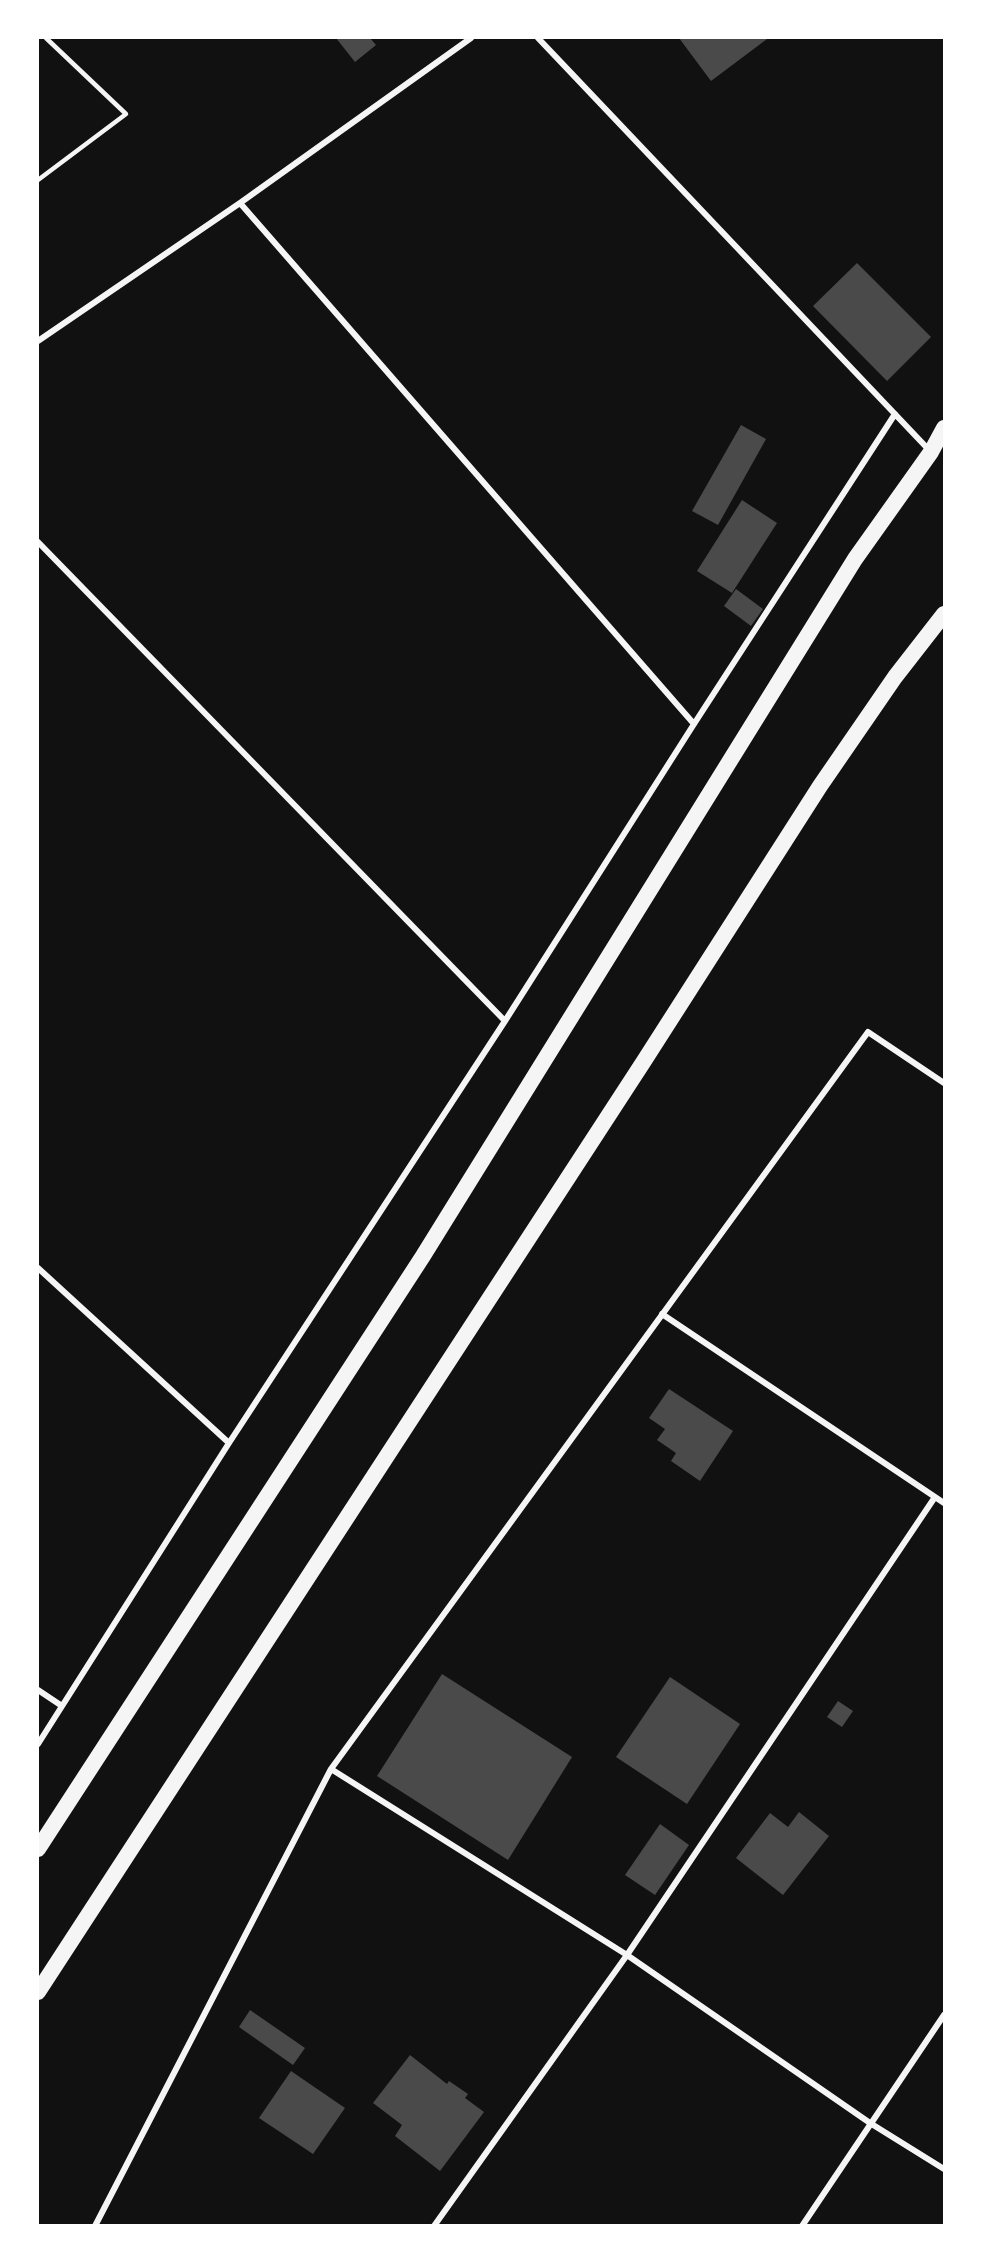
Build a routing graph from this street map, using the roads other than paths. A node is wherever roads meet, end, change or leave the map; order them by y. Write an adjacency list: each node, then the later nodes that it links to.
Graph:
1 (46, 38): 4 (lane)
2 (471, 38): 5 (street)
3 (538, 38): 7 (street)
4 (38, 180)
5 (240, 203): 6 (street); 12 (street)
6 (38, 341)
7 (895, 414): 9 (street); 12 (street)
8 (945, 428): 9 (highway)
9 (931, 452): 24 (highway)
10 (38, 542): 13 (street)
11 (945, 614): 26 (highway)
12 (694, 724): 13 (street)
13 (505, 1021): 17 (street)
14 (945, 1083): 16 (street)
15 (38, 1268): 17 (street)
16 (662, 1314): 18 (street); 23 (street)
17 (229, 1443): 21 (street)
18 (935, 1497): 19 (street); 25 (street)
19 (945, 1503)
20 (38, 1690): 21 (street)
21 (62, 1706): 22 (street)
22 (38, 1744)
23 (331, 1769): 25 (street); 30 (street)
24 (38, 1849)
25 (627, 1955): 28 (street); 31 (street)
26 (38, 1992)
27 (945, 2015): 28 (street)
28 (870, 2123): 29 (street); 32 (street)
29 (945, 2169)
30 (94, 2226)
31 (435, 2226)
32 (802, 2226)

